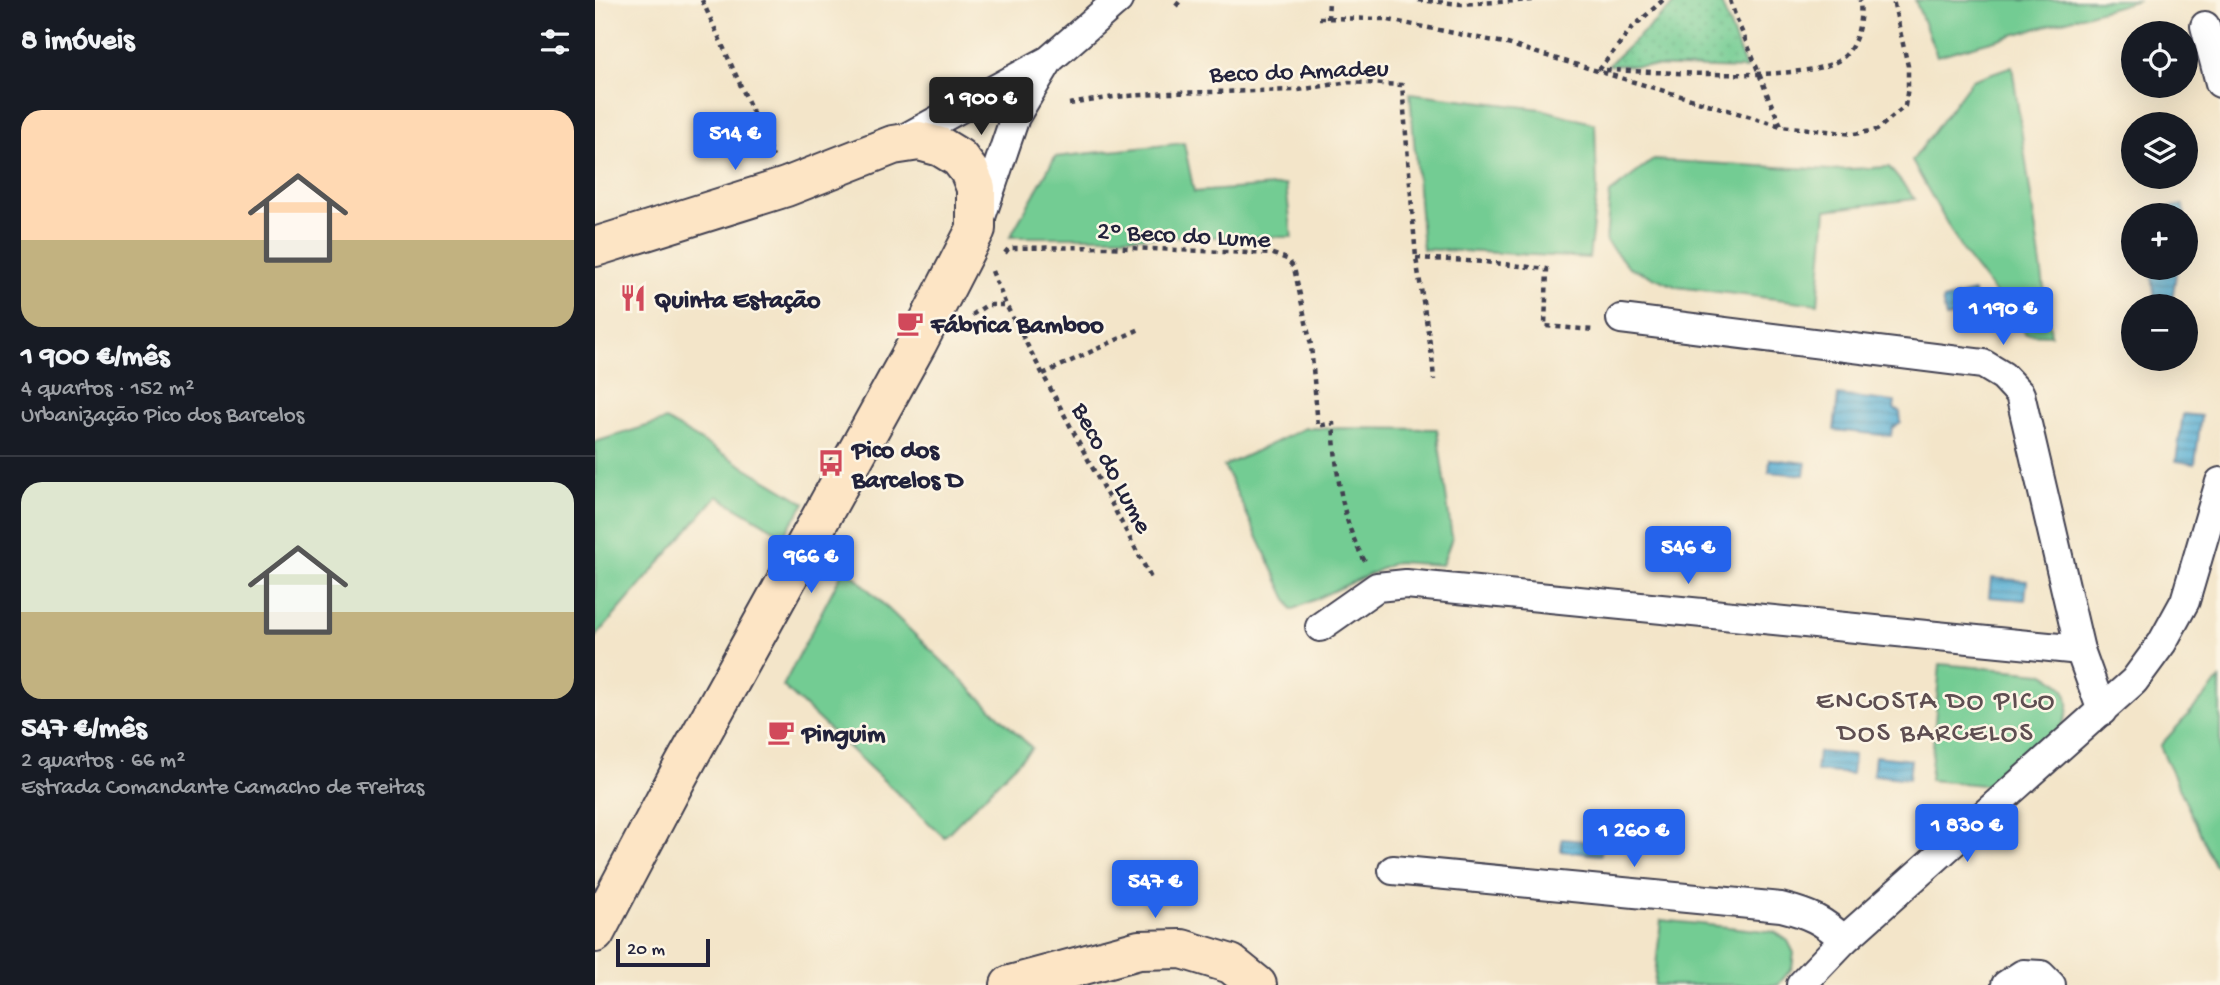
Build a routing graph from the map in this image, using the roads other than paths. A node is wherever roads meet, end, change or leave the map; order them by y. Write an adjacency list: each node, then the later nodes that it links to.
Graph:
1 (1118, 0): 3 (street)
2 (2205, 26): 4 (street)
3 (1049, 60): 5 (street); 6 (street)
4 (2220, 83)
5 (893, 145): 6 (main road); 7 (main road)
6 (976, 229): 14 (main road)
7 (595, 247)
8 (1621, 319): 11 (street)
9 (2220, 482): 12 (street)
10 (1320, 627): 11 (street)
11 (2080, 650): 12 (street)
12 (2102, 711): 15 (street)
13 (1393, 870): 15 (street)
14 (595, 933)
15 (1845, 940): 18 (street)
16 (1010, 985): 17 (main road)
17 (1258, 985)
18 (1801, 985)
19 (2006, 985): 20 (street)
20 (2051, 985)

